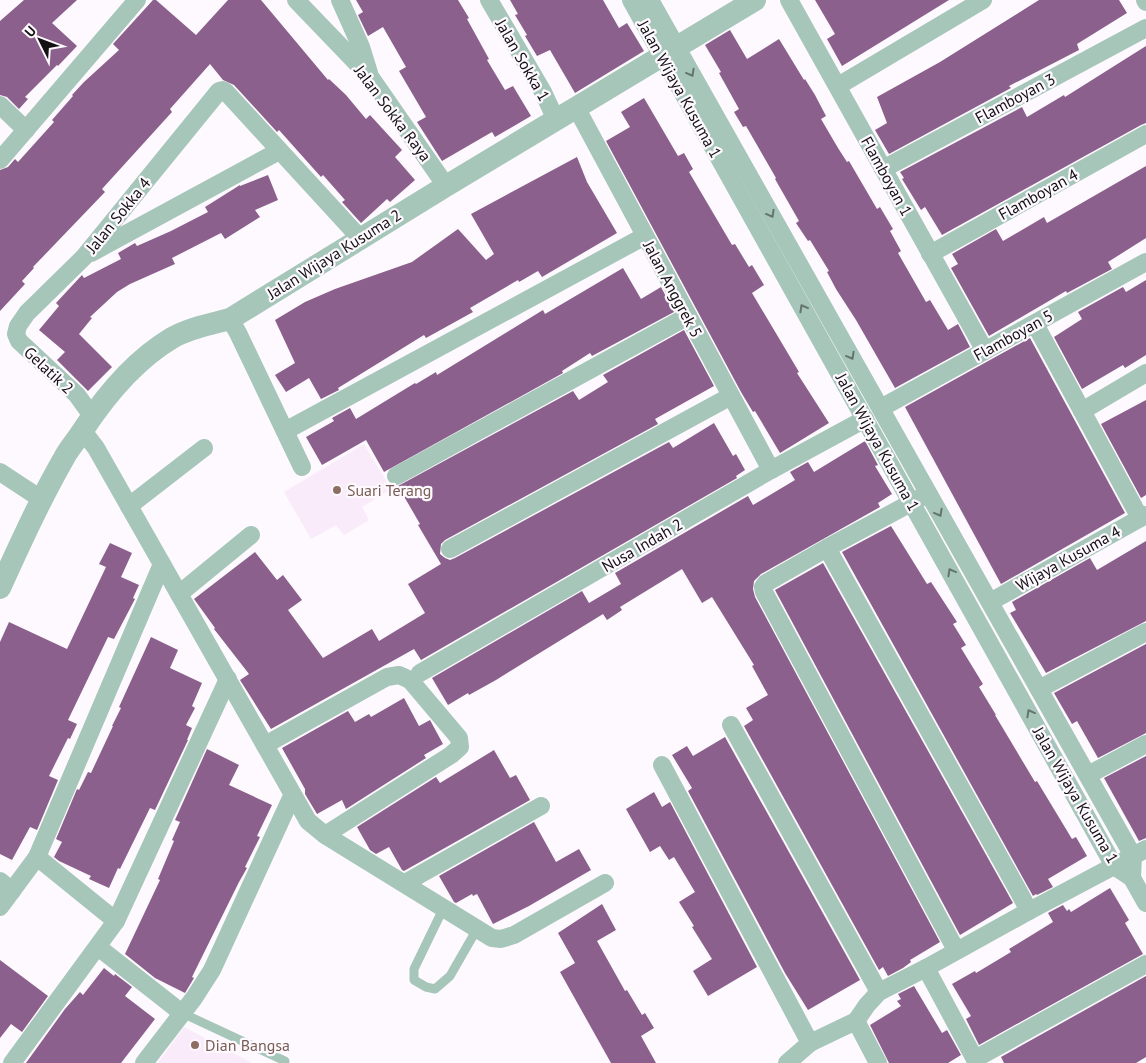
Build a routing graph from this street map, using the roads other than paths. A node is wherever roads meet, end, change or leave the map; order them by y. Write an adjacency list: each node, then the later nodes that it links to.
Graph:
1 (137, 0): 17 (street)
2 (296, 0): 12 (street, Jalan Sokka Raya)
3 (340, 0): 12 (street)
4 (489, 0): 16 (street, Jalan Sokka 1)
5 (631, 0): 11 (street, Jalan Wijaya Kusuma 1)
6 (650, 0): 11 (street, Jalan Wijaya Kusuma 1)
7 (755, 0): 11 (street, Jalan Wijaya Kusuma 2)
8 (790, 0): 13 (street, Flamboyan 1)
9 (983, 0): 13 (street)
10 (1146, 28): 21 (street, Flamboyan 3)
11 (669, 51): 15 (street, Jalan Wijaya Kusuma 2); 34 (street, Jalan Wijaya Kusuma 1, one-way to 34); 36 (street, Jalan Wijaya Kusuma 1, one-way to 11)
12 (371, 78): 22 (street, Jalan Sokka Raya)
13 (838, 86): 21 (street, Flamboyan 1)
14 (0, 105): 17 (street)
15 (576, 107): 16 (street, Jalan Wijaya Kusuma 2); 23 (street, Jalan Anggrek 5)
16 (556, 120): 22 (street, Jalan Wijaya Kusuma 2)
17 (26, 130): 20 (street)
18 (1146, 134): 25 (street, Flamboyan 4)
19 (279, 151): 24 (street, Jalan Sokka 4); 26 (street, Jalan Sokka 4); 26 (street, Jalan Sokka 4)
20 (0, 160)
21 (883, 168): 25 (street, Flamboyan 1)
22 (446, 186): 24 (street, Jalan Wijaya Kusuma 2)
23 (645, 236): 28 (street, Jalan Anggrek 5); 38 (street)
24 (360, 238): 29 (street, Jalan Wijaya Kusuma 2)
25 (930, 254): 31 (street, Flamboyan 1)
26 (84, 257): 37 (street, Gelatik 2)
27 (1146, 262): 30 (street, Flamboyan 5)
28 (688, 316): 33 (street, Jalan Anggrek 5); 43 (street)
29 (230, 318): 37 (street, Jalan Wijaya Kusuma 2); 38 (street)
30 (1035, 324): 31 (street, Flamboyan 5); 35 (street)
31 (985, 351): 34 (street, Flamboyan 5)
32 (1146, 373): 35 (street)
33 (731, 396): 41 (street, Jalan Anggrek 5); 51 (street)
34 (881, 408): 44 (street, Jalan Wijaya Kusuma 1)
35 (1082, 411): 48 (street)
36 (865, 418): 41 (street, Nusa Indah 2); 46 (street, Jalan Wijaya Kusuma 1)
37 (88, 423): 45 (street, Jalan Wijaya Kusuma 2); 47 (street)
38 (285, 431): 40 (street)
39 (204, 448): 47 (street)
40 (302, 467)
41 (771, 470): 57 (street, Nusa Indah 2)
42 (0, 472): 45 (street)
43 (396, 476)
44 (928, 494): 46 (street); 55 (street, Jalan Wijaya Kusuma 1, one-way to 55)
45 (41, 499): 53 (street, Jalan Wijaya Kusuma 2)
46 (912, 502): 50 (street); 70 (street, Jalan Wijaya Kusuma 1, one-way to 46)
47 (129, 506): 52 (street)
48 (1143, 516): 55 (street, Wijaya Kusuma 4)
49 (251, 535): 54 (street)
50 (827, 548): 78 (street); 82 (street)
51 (450, 549)
52 (162, 564): 54 (street); 69 (street)
53 (0, 588)
54 (179, 594): 58 (street)
55 (990, 602): 59 (street, Jalan Wijaya Kusuma 1)
56 (1146, 632): 59 (street)
57 (420, 673)
58 (228, 678): 62 (street); 79 (street)
59 (1039, 689): 64 (street, Jalan Wijaya Kusuma 1)
60 (731, 725): 85 (street)
61 (1146, 744): 64 (street)
62 (265, 745): 65 (street); 67 (street)
63 (662, 766): 88 (street)
64 (1088, 775): 68 (street, Jalan Wijaya Kusuma 1)
65 (292, 796): 67 (street); 86 (street)
66 (541, 806): 72 (street)
67 (325, 835): 72 (street)
68 (1140, 852): 70 (street); 71 (street, Jalan Wijaya Kusuma 1)
69 (37, 857): 74 (street); 79 (street)
70 (1114, 866): 71 (street, Jalan Wijaya Kusuma 1); 78 (street)
71 (1132, 878): 75 (street, Jalan Wijaya Kusuma 1)
72 (405, 883): 77 (street)
73 (605, 883): 80 (street)
74 (6, 886): 76 (street)
75 (1146, 903)
76 (0, 907)
77 (444, 907): 80 (street); 80 (lane)
78 (1029, 911): 82 (street)
79 (116, 921): 81 (street)
80 (477, 929)
81 (98, 947): 86 (street); 91 (street)
82 (956, 950): 84 (street)
83 (1146, 964): 90 (street)
84 (926, 968): 85 (street); 90 (street)
85 (880, 992): 87 (street)
86 (182, 1013): 89 (lane); 92 (street)
87 (856, 1021): 88 (street); 94 (street)
88 (810, 1043): 93 (street)
89 (285, 1061)
90 (976, 1061)
91 (12, 1063)
92 (144, 1063)
93 (787, 1063)
94 (878, 1063)

